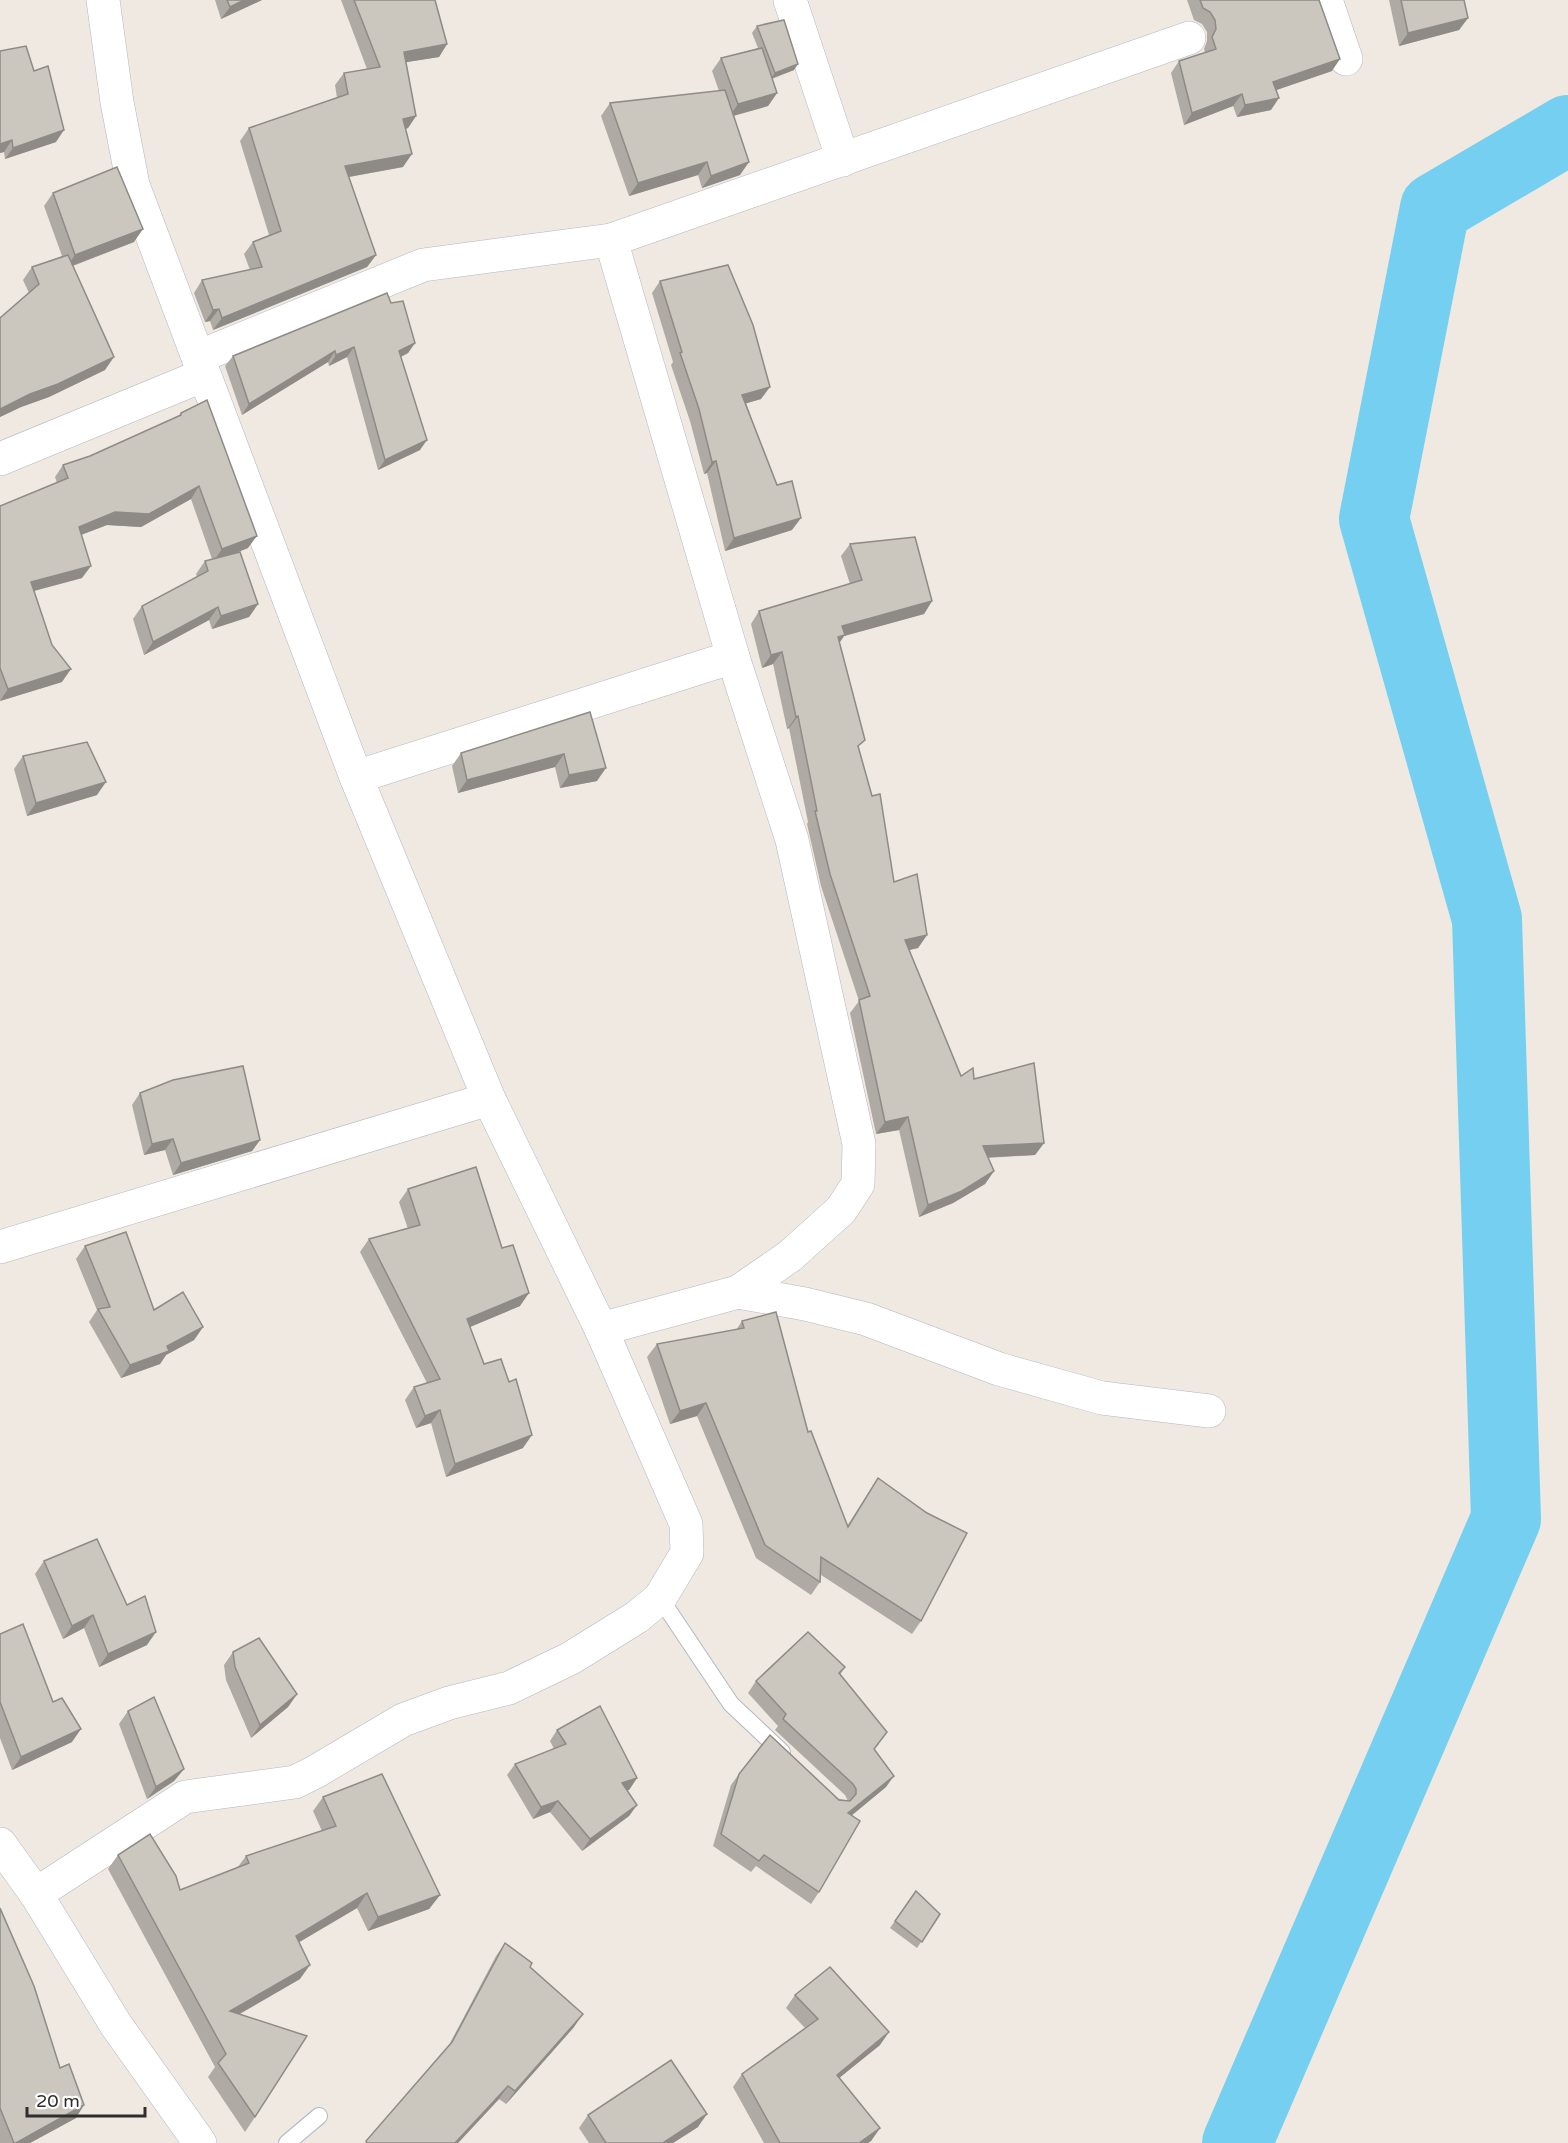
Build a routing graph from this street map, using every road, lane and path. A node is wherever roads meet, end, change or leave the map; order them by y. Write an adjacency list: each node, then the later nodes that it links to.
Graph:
1 (103, 0): 8 (street)
2 (790, 0): 6 (street)
3 (1326, 0): 5 (street)
4 (1189, 38): 6 (street)
5 (1346, 59)
6 (843, 160): 7 (street)
7 (611, 240): 8 (street); 10 (street)
8 (201, 366): 9 (street); 11 (street)
9 (0, 459)
10 (733, 657): 11 (street); 14 (street)
11 (356, 777): 12 (street)
12 (489, 1099): 13 (street); 15 (street)
13 (0, 1247)
14 (738, 1292): 15 (street); 16 (street)
15 (601, 1329): 17 (street)
16 (1209, 1412)
17 (660, 1598): 18 (lane); 20 (street)
18 (796, 1765)
19 (0, 1844): 20 (street)
20 (36, 1894): 22 (street)
21 (319, 2116): 23 (lane)
22 (200, 2143)
23 (287, 2143)

